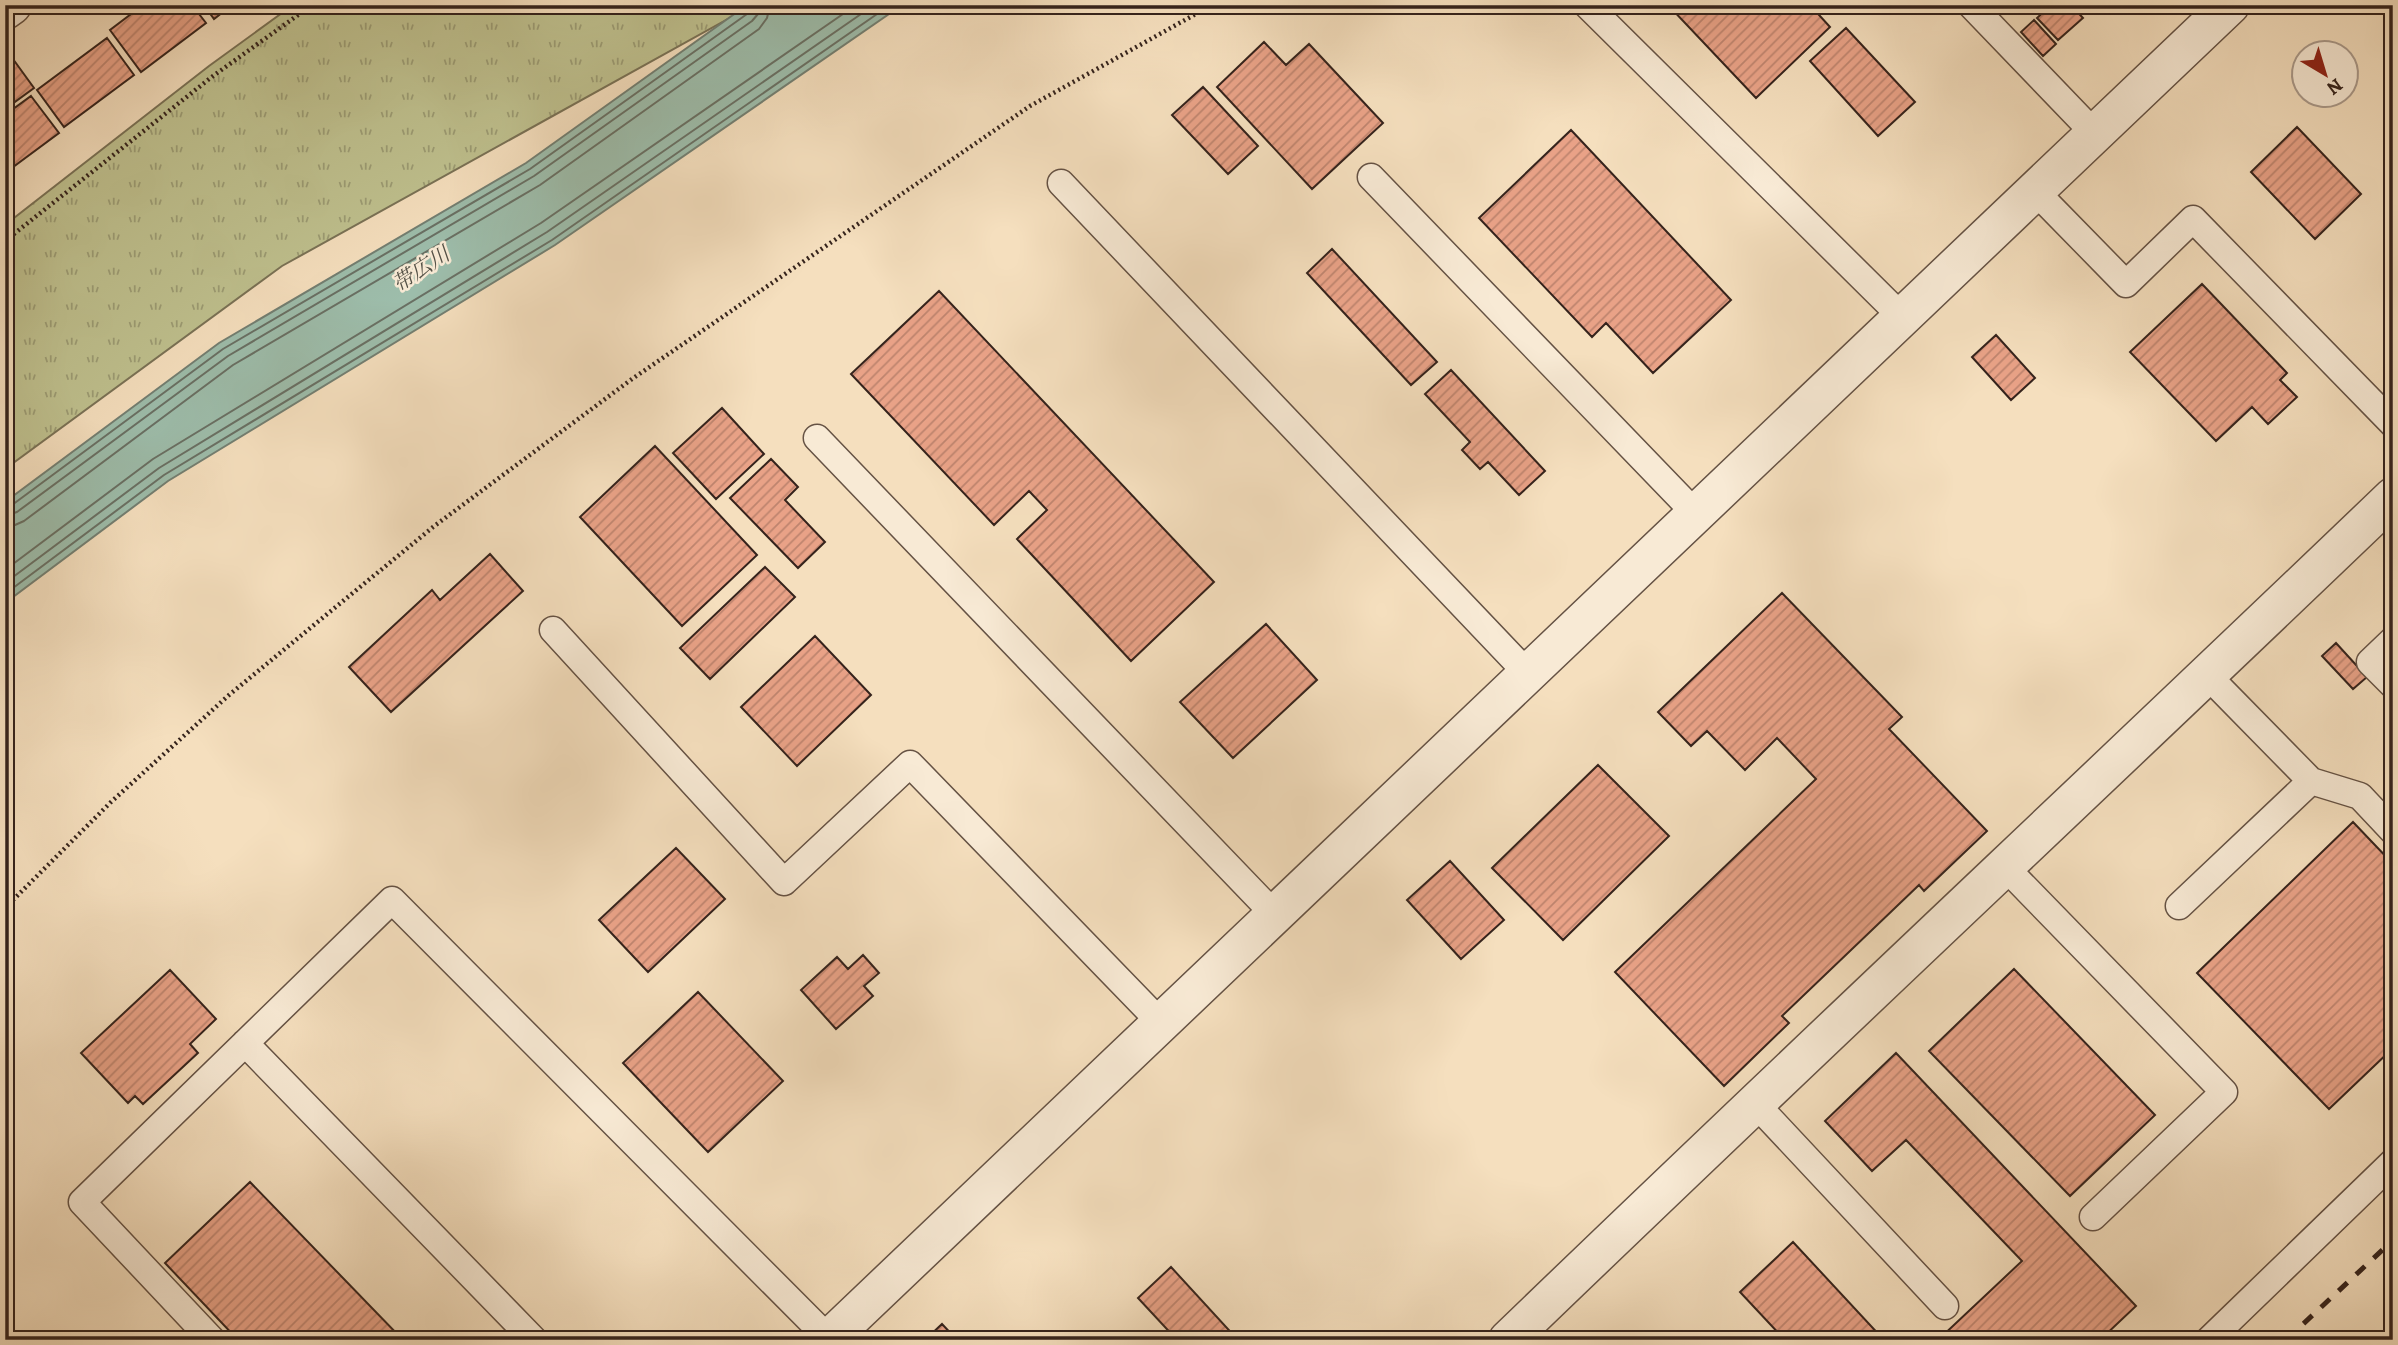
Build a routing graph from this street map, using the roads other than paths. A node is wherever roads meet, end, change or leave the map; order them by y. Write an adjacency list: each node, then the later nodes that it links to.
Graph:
1 (12, 5): 5 (street)
2 (1587, 5): 10 (lane)
3 (1970, 5): 6 (lane)
4 (2230, 5): 6 (street)
5 (5, 10)
6 (2095, 134): 9 (street)
7 (1371, 177): 14 (lane)
8 (1061, 183): 17 (lane)
9 (2035, 191): 10 (street); 11 (lane)
10 (1902, 317): 14 (street)
11 (2393, 424)
12 (817, 438): 24 (lane)
13 (2393, 497): 18 (street)
14 (1696, 514): 17 (street)
15 (553, 630): 25 (lane)
16 (2393, 640): 19 (lane)
17 (1528, 674): 24 (street)
18 (2207, 675): 20 (lane); 22 (street)
19 (2393, 685)
20 (2311, 781): 21 (lane); 23 (lane)
21 (2393, 831)
22 (2005, 867): 27 (street); 29 (lane)
23 (2179, 906)
24 (1275, 915): 25 (street)
25 (1161, 1023): 31 (street)
26 (245, 1043): 31 (lane); 32 (lane); 33 (lane)
27 (1754, 1102): 30 (lane); 34 (street)
28 (2393, 1162): 35 (lane)
29 (2092, 1217)
30 (1945, 1306)
31 (829, 1339)
32 (212, 1340)
33 (534, 1340)
34 (1508, 1340)
35 (2209, 1340)

